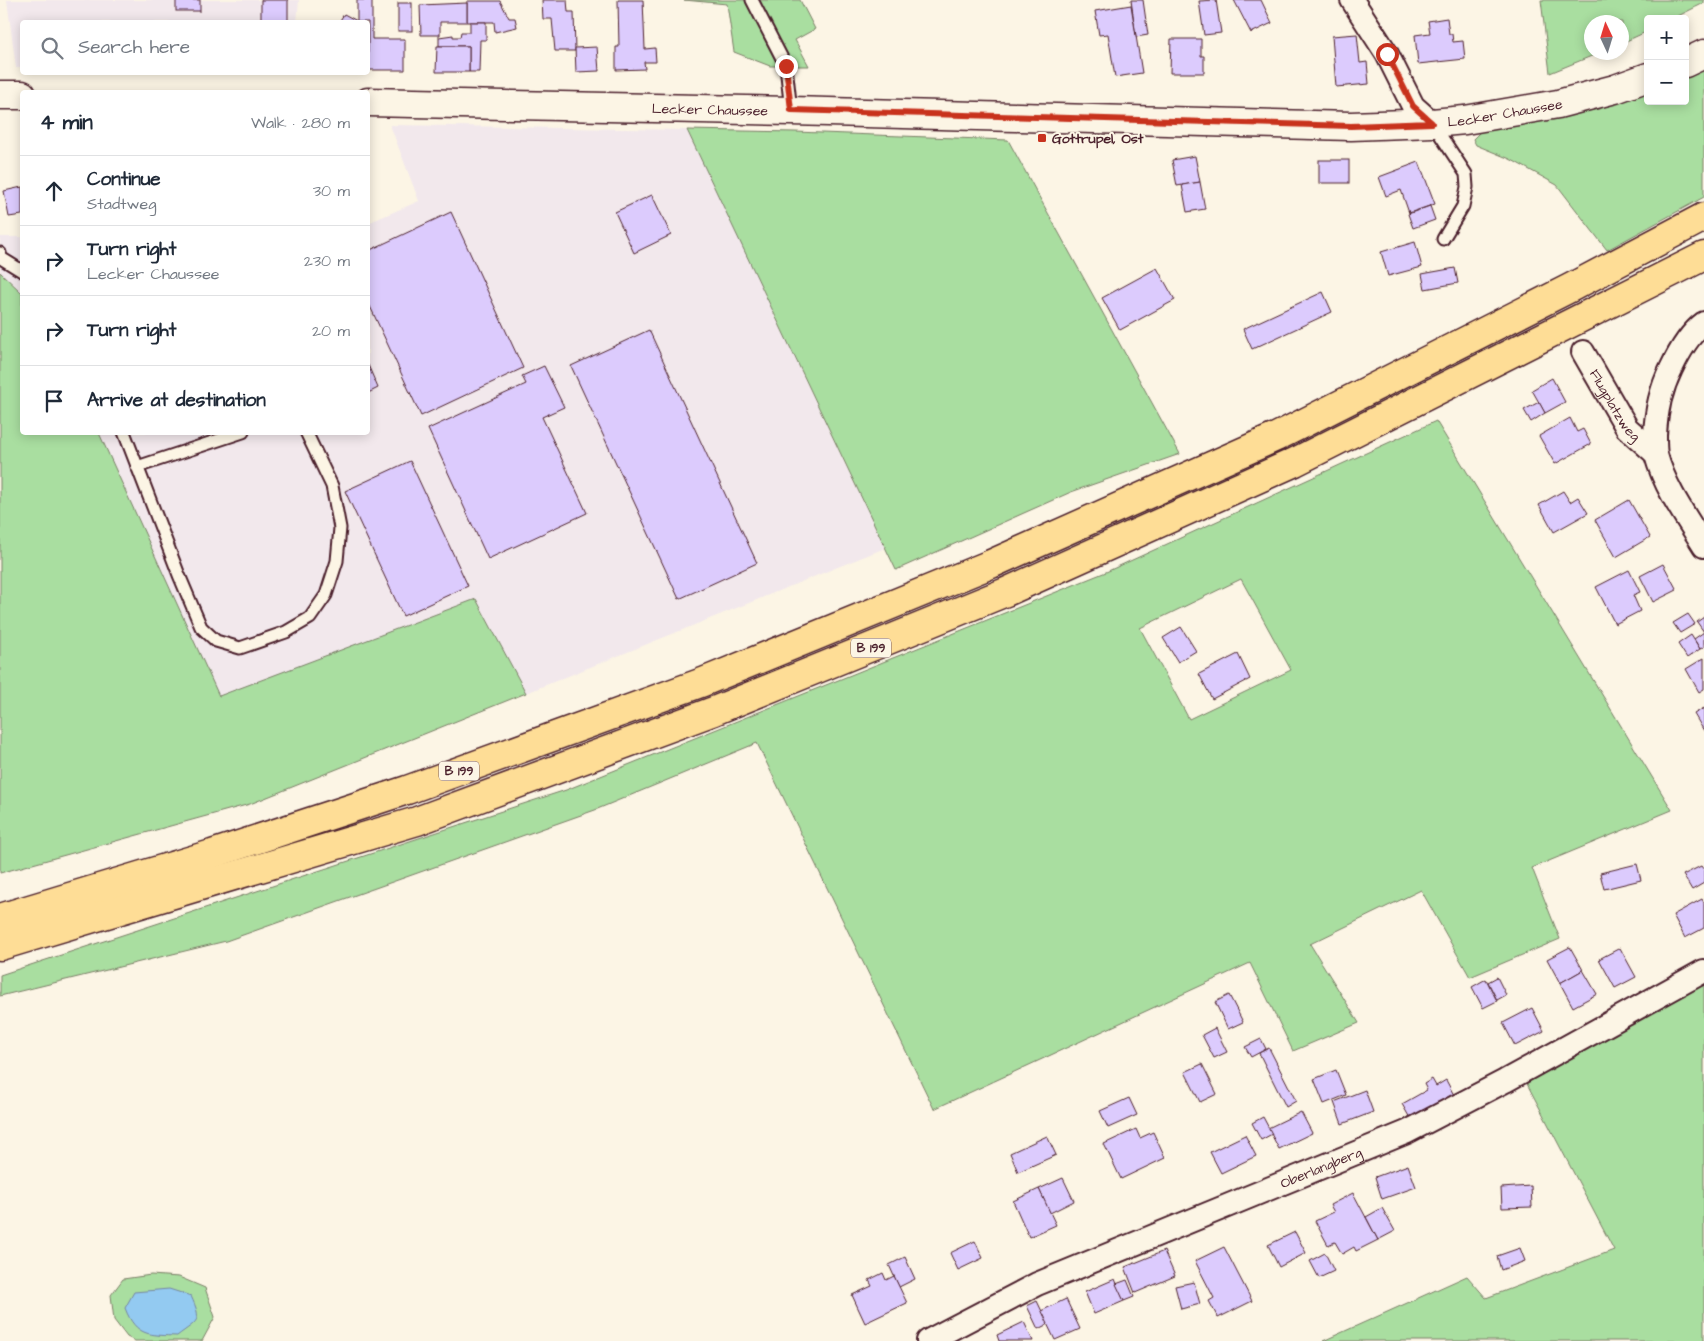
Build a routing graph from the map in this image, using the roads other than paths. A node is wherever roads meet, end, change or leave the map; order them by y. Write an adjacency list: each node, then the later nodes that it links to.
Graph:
1 (752, 0): 9 (lane)
2 (1352, 0): 10 (street)
3 (1704, 54): 4 (street)
4 (1689, 61)
5 (1644, 78): 10 (street, Lecker Chaussee)
6 (0, 95): 7 (street)
7 (20, 95)
8 (370, 102): 9 (street, Lecker Chaussee)
9 (791, 110): 10 (street, Lecker Chaussee)
10 (1432, 123): 12 (lane)
11 (1704, 217): 24 (highway, B 199)
12 (1443, 239)
13 (0, 253): 15 (lane)
14 (1704, 256): 25 (highway, B 199)
15 (20, 270)
16 (1704, 323): 21 (street, Flugplatzweg)
17 (1583, 352): 21 (street, Flugplatzweg)
18 (125, 435): 22 (lane)
19 (234, 435): 22 (lane)
20 (307, 435): 22 (lane)
21 (1656, 453): 23 (street, Flugplatzweg)
22 (137, 467)
23 (1704, 546)
24 (0, 918)
25 (0, 946)
26 (1704, 971): 27 (street, Oberlangberg)
27 (928, 1341)

